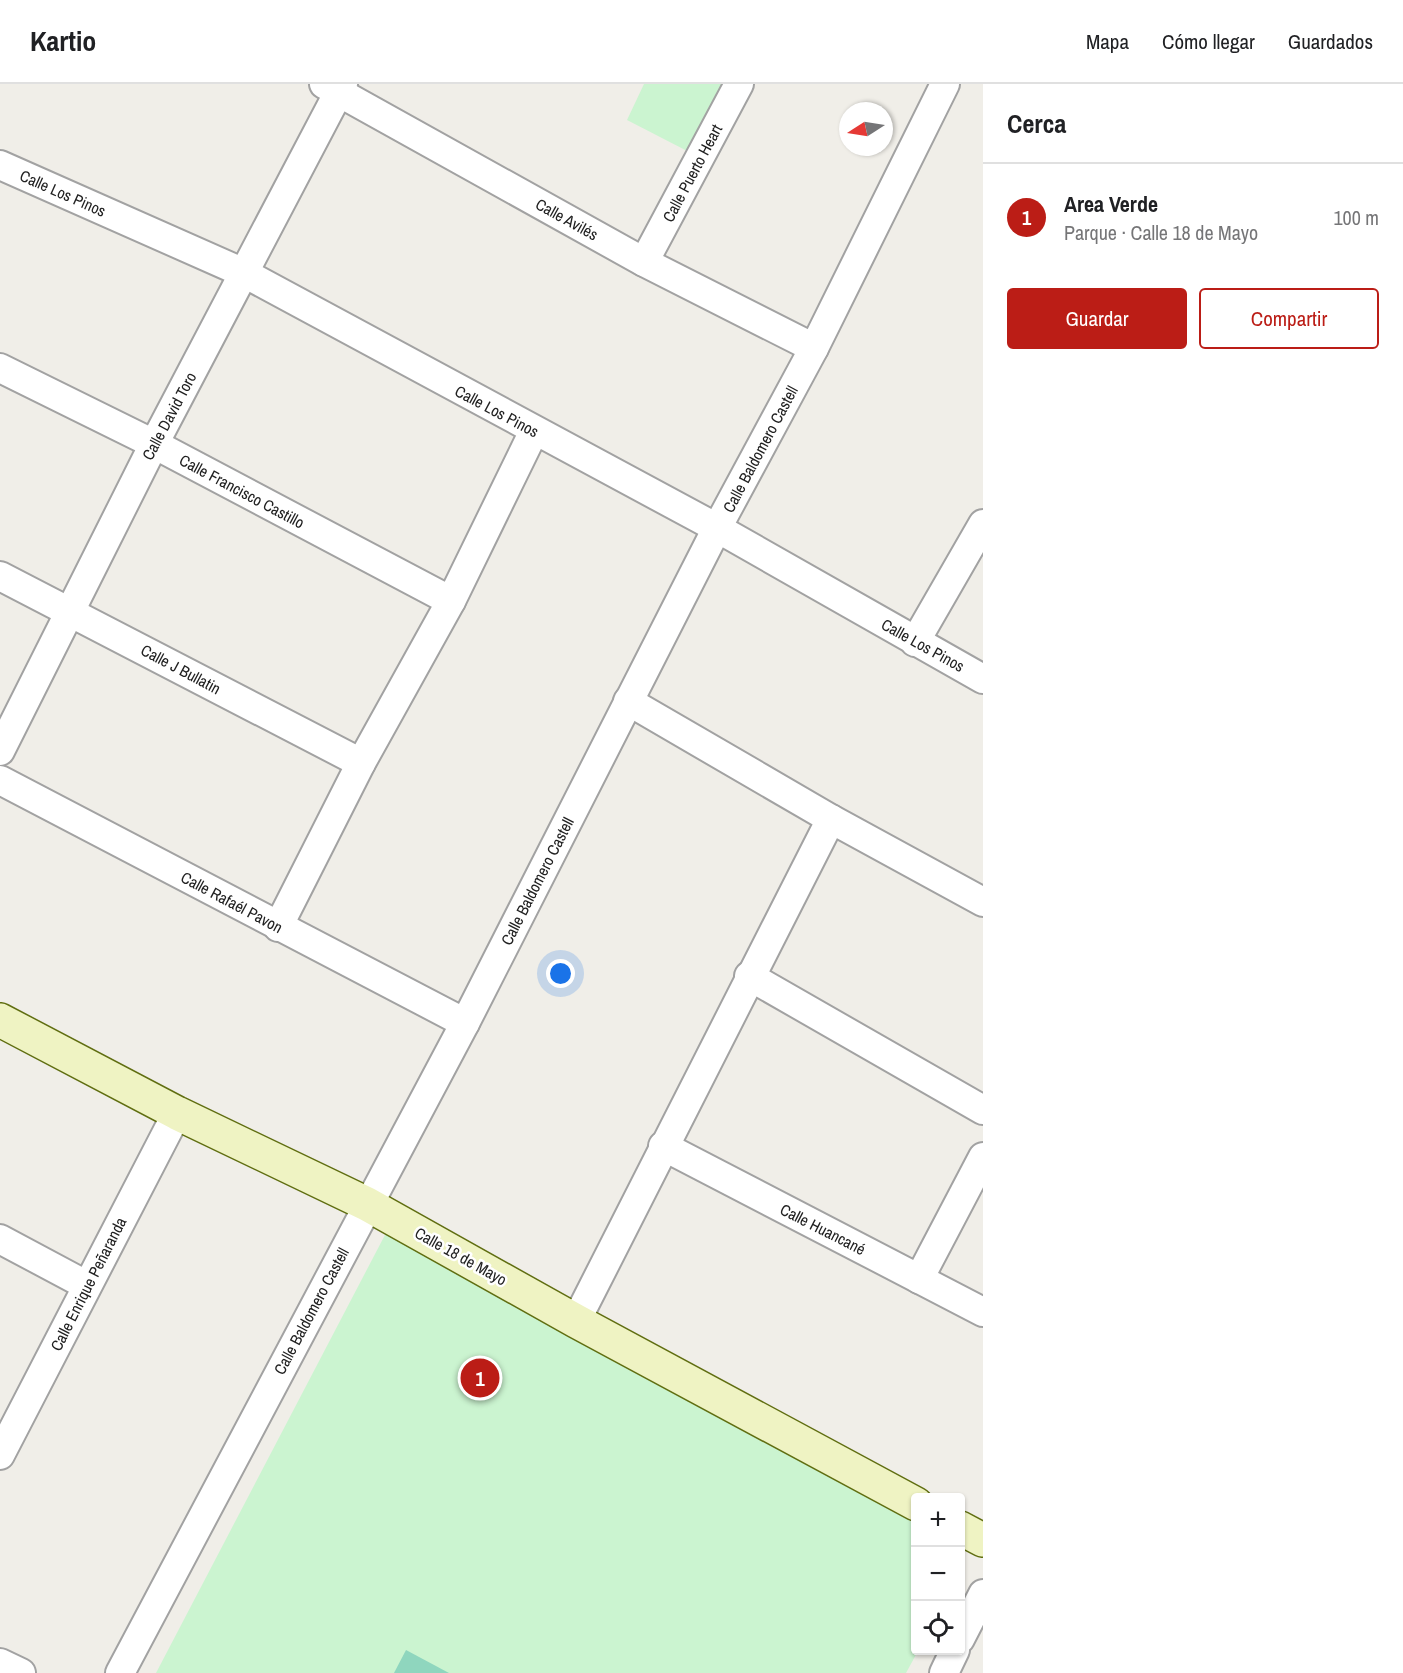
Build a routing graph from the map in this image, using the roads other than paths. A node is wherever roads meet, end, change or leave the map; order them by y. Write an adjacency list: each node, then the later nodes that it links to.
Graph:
1 (739, 84): 5 (street, Calle Puerto Heart)
2 (945, 84): 7 (street, Calle Baldomero Castell)
3 (335, 86): 5 (street, Calle Avilés); 6 (street, Calle David Toro)
4 (0, 165): 6 (street, Calle Los Pinos)
5 (644, 262): 7 (street, Calle Avilés)
6 (244, 273): 9 (street, Calle Los Pinos); 10 (street, Calle David Toro)
7 (813, 348): 12 (street, Calle Baldomero Castell)
8 (0, 368): 10 (street, Calle Francisco Castillo)
9 (534, 431): 12 (street, Calle Los Pinos); 14 (street)
10 (154, 444): 14 (street, Calle Francisco Castillo); 15 (street, Calle David Toro)
11 (983, 524): 16 (street)
12 (717, 528): 16 (street, Calle Los Pinos); 18 (street, Calle Baldomero Castell)
13 (0, 576): 15 (street, Calle J Bullatin)
14 (451, 601): 20 (street)
15 (71, 611): 19 (street, Calle David Toro); 20 (street, Calle J Bullatin)
16 (915, 642): 17 (street, Calle Los Pinos)
17 (983, 679)
18 (628, 701): 22 (street); 27 (street, Calle Baldomero Castell)
19 (0, 752)
20 (361, 763): 24 (street)
21 (0, 780): 24 (street, Calle Rafaél Pavon)
22 (831, 819): 23 (street); 25 (street)
23 (983, 902)
24 (278, 927): 27 (street, Calle Rafaél Pavon)
25 (749, 976): 28 (street); 30 (street)
26 (0, 1020): 29 (street, Calle 18 de Mayo)
27 (465, 1023): 32 (street, Calle Baldomero Castell)
28 (983, 1110)
29 (177, 1113): 32 (street, Calle 18 de Mayo); 35 (street, Calle Enrique Peñaranda)
30 (663, 1146): 34 (street, Calle Huancané); 37 (street)
31 (983, 1157): 34 (street)
32 (367, 1204): 37 (street, Calle 18 de Mayo); 47 (street, Calle Baldomero Castell)
33 (0, 1239): 35 (street)
34 (920, 1279): 36 (street, Calle Huancané)
35 (86, 1285): 38 (street, Calle Enrique Peñaranda)
36 (983, 1312)
37 (576, 1321): 39 (street, Calle 18 de Mayo)
38 (0, 1455)
39 (911, 1502)
40 (965, 1531): 41 (street)
41 (983, 1540)
42 (983, 1594): 43 (street)
43 (965, 1629)
44 (953, 1655): 48 (street)
45 (0, 1663): 46 (street)
46 (21, 1673)
47 (120, 1673)
48 (944, 1673)

